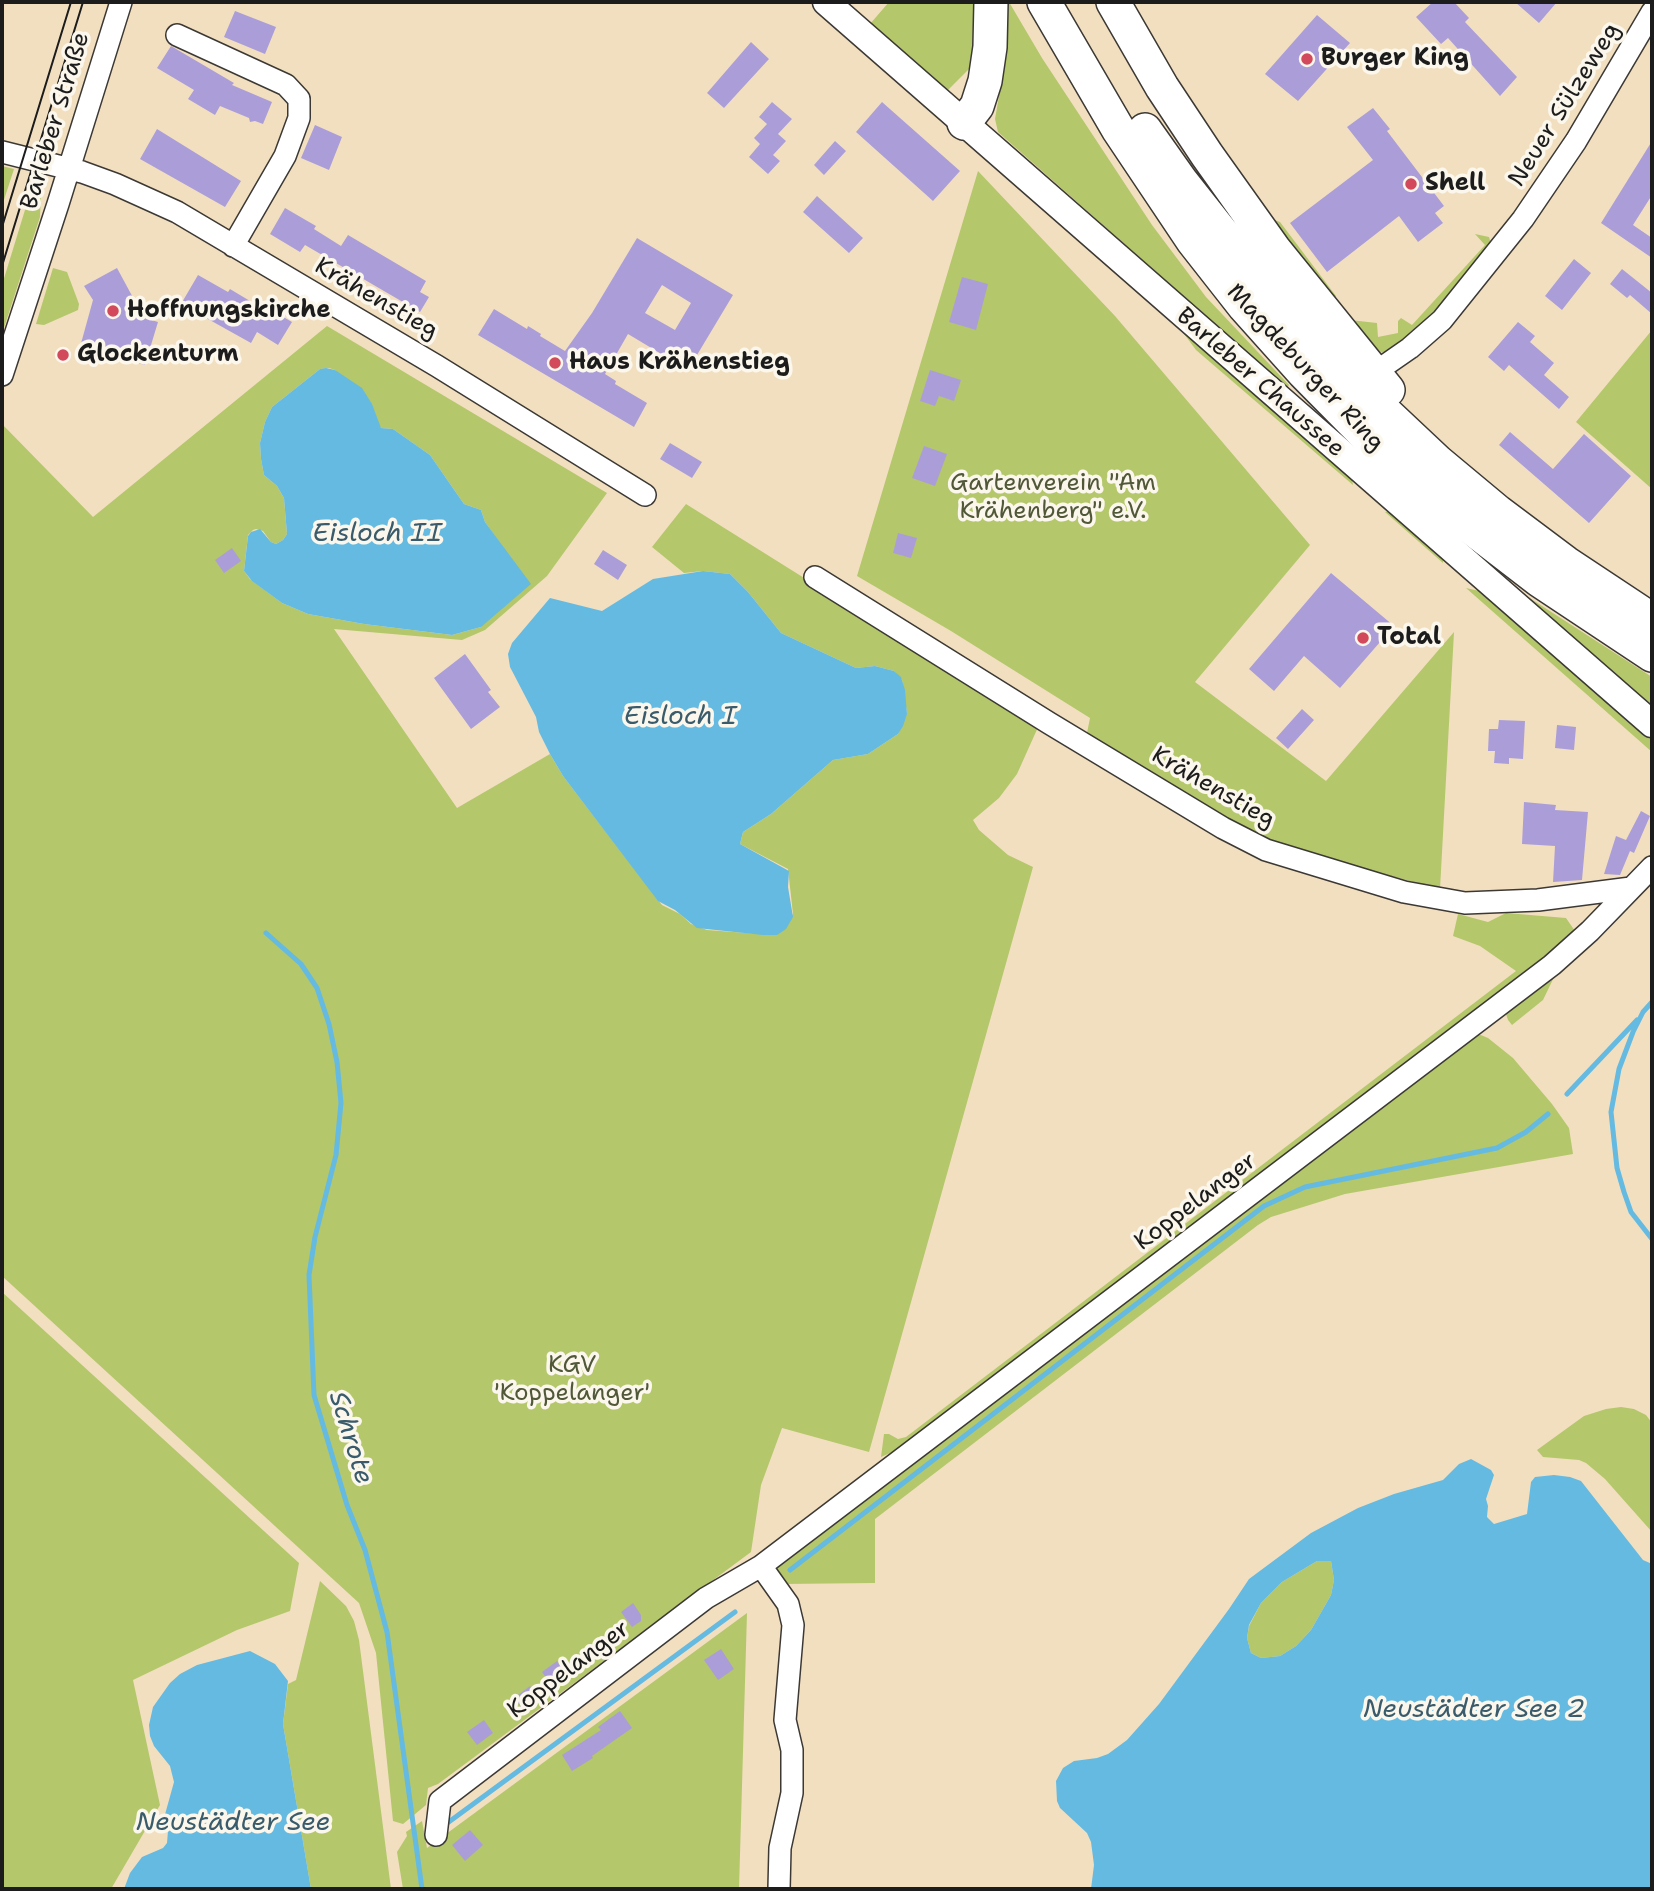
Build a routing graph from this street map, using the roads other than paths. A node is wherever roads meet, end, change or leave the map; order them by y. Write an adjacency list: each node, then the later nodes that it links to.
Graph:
1 (121, 2): 12 (street, Barleber Straße)
2 (826, 2): 10 (street, Barleber Chaussee)
3 (991, 2): 10 (highway)
4 (1021, 2): 13 (highway)
5 (1044, 2): 13 (highway, Magdeburger Ring)
6 (1068, 2): 17 (highway, Magdeburger Ring)
7 (1113, 2): 15 (highway)
8 (1652, 12): 15 (street, Neuer Sülzeweg)
9 (177, 35): 14 (street)
10 (964, 123): 22 (street, Barleber Chaussee)
11 (2, 152): 12 (street, Krähenstieg)
12 (69, 169): 14 (street, Krähenstieg); 16 (street, Barleber Straße)
13 (1159, 192): 21 (highway, Magdeburger Ring)
14 (233, 246): 18 (street, Krähenstieg)
15 (1374, 373): 17 (highway)
16 (2, 375)
17 (1438, 462): 20 (highway, Magdeburger Ring)
18 (645, 495)
19 (815, 577): 24 (street, Krähenstieg)
20 (1652, 620)
21 (1652, 655)
22 (1652, 724)
23 (1652, 867): 24 (street, Koppelanger)
24 (1631, 888): 25 (street, Koppelanger)
25 (761, 1566): 26 (street, Koppelanger); 27 (street)
26 (436, 1835)
27 (779, 1889)

